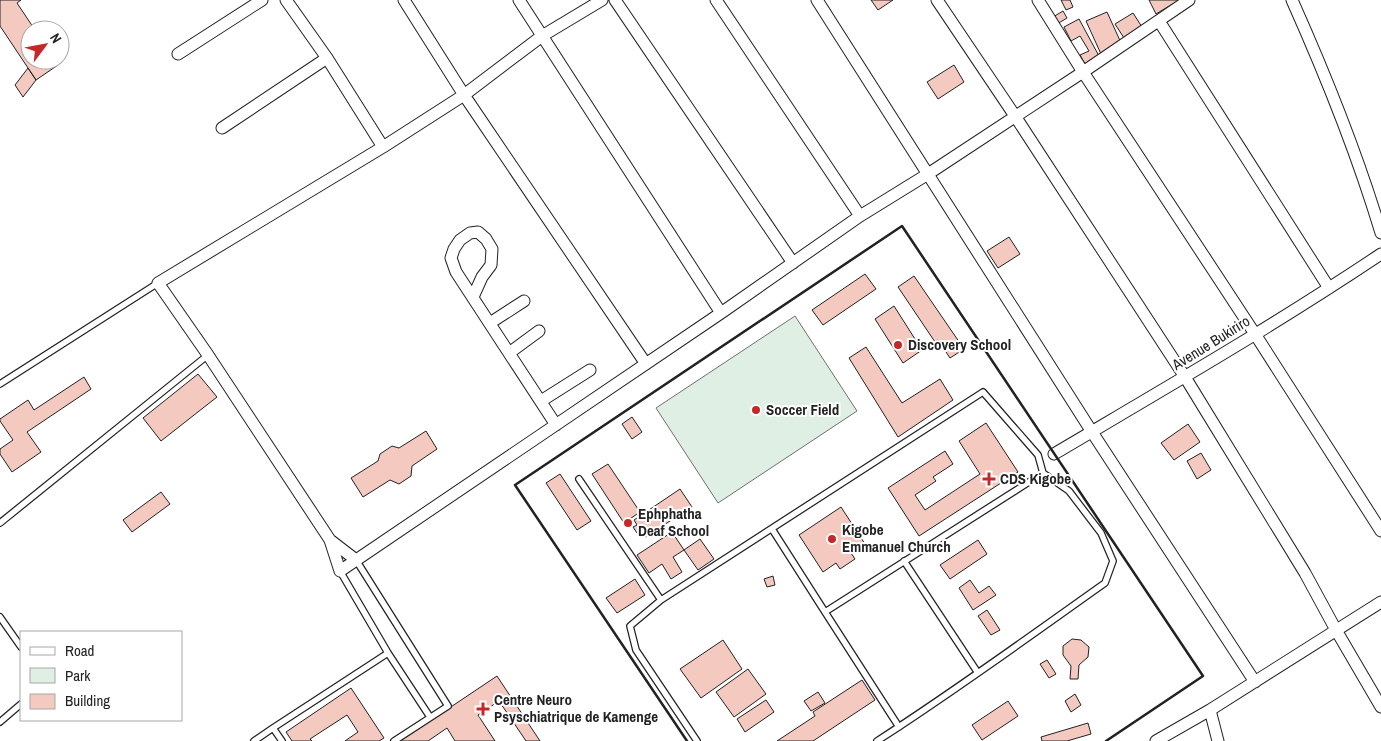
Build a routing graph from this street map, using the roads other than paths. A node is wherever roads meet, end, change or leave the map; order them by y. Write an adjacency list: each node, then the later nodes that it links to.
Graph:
1 (262, 0): 15 (street)
2 (286, 0): 16 (street)
3 (404, 0): 18 (street)
4 (519, 0): 14 (street)
5 (602, 0): 14 (street)
6 (615, 0): 26 (street)
7 (716, 0): 23 (street)
8 (817, 0): 22 (street)
9 (937, 0): 19 (street)
10 (1038, 0): 17 (street)
11 (1189, 0): 13 (street)
12 (1292, 0): 24 (street)
13 (1159, 21): 17 (street); 28 (street)
14 (542, 36): 18 (street); 31 (street)
15 (178, 54)
16 (327, 58): 20 (street); 21 (street)
17 (1083, 72): 19 (street); 34 (street)
18 (464, 94): 21 (street); 37 (street)
19 (1015, 116): 22 (street); 39 (street)
20 (222, 128)
21 (383, 147): 27 (street)
22 (928, 174): 23 (street); 43 (street)
23 (860, 216): 26 (street)
24 (1381, 233)
25 (1381, 254): 28 (street, Avenue Bukiriro)
26 (793, 263): 31 (street)
27 (158, 283): 36 (street); 40 (lane)
28 (1329, 288): 34 (street, Avenue Bukiriro)
29 (473, 297): 29 (street); 32 (street)
30 (524, 301): 32 (street)
31 (721, 313): 37 (street)
32 (490, 324): 35 (street)
33 (539, 331): 35 (street)
34 (1255, 334): 39 (street, Avenue Bukiriro); 50 (street)
35 (509, 352): 41 (street)
36 (208, 355): 48 (lane); 51 (street)
37 (646, 364): 42 (street)
38 (590, 370): 41 (street)
39 (1185, 377): 43 (street, Avenue Bukiriro); 59 (street)
40 (0, 384)
41 (541, 401): 42 (street)
42 (556, 424): 52 (street)
43 (1092, 432): 44 (street, Avenue Bukiriro); 63 (street)
44 (1054, 454): 45 (lane)
45 (1038, 455): 46 (lane); 49 (lane)
46 (1043, 473): 53 (lane); 62 (lane)
47 (579, 479): 55 (lane)
48 (0, 522)
49 (772, 529): 55 (lane); 57 (lane)
50 (1381, 531)
51 (330, 540): 52 (street); 54 (street)
52 (356, 560): 54 (street); 67 (lane)
53 (904, 561): 57 (lane); 62 (lane)
54 (340, 571): 61 (lane)
55 (661, 600): 74 (lane)
56 (1381, 602): 59 (street)
57 (825, 612): 69 (lane)
58 (0, 617): 60 (lane)
59 (1336, 630): 63 (street); 65 (street)
60 (20, 646)
61 (388, 653): 67 (lane); 70 (lane)
62 (978, 673): 69 (lane)
63 (1255, 682): 66 (street)
64 (20, 705): 68 (lane)
65 (1381, 707)
66 (1210, 710): 76 (street); 77 (street)
67 (430, 717): 73 (lane)
68 (0, 722)
69 (899, 726): 75 (lane)
70 (273, 728): 71 (lane); 72 (lane)
71 (254, 741)
72 (282, 741)
73 (394, 741)
74 (696, 741)
75 (877, 741)
76 (1156, 741)
77 (1218, 741)

